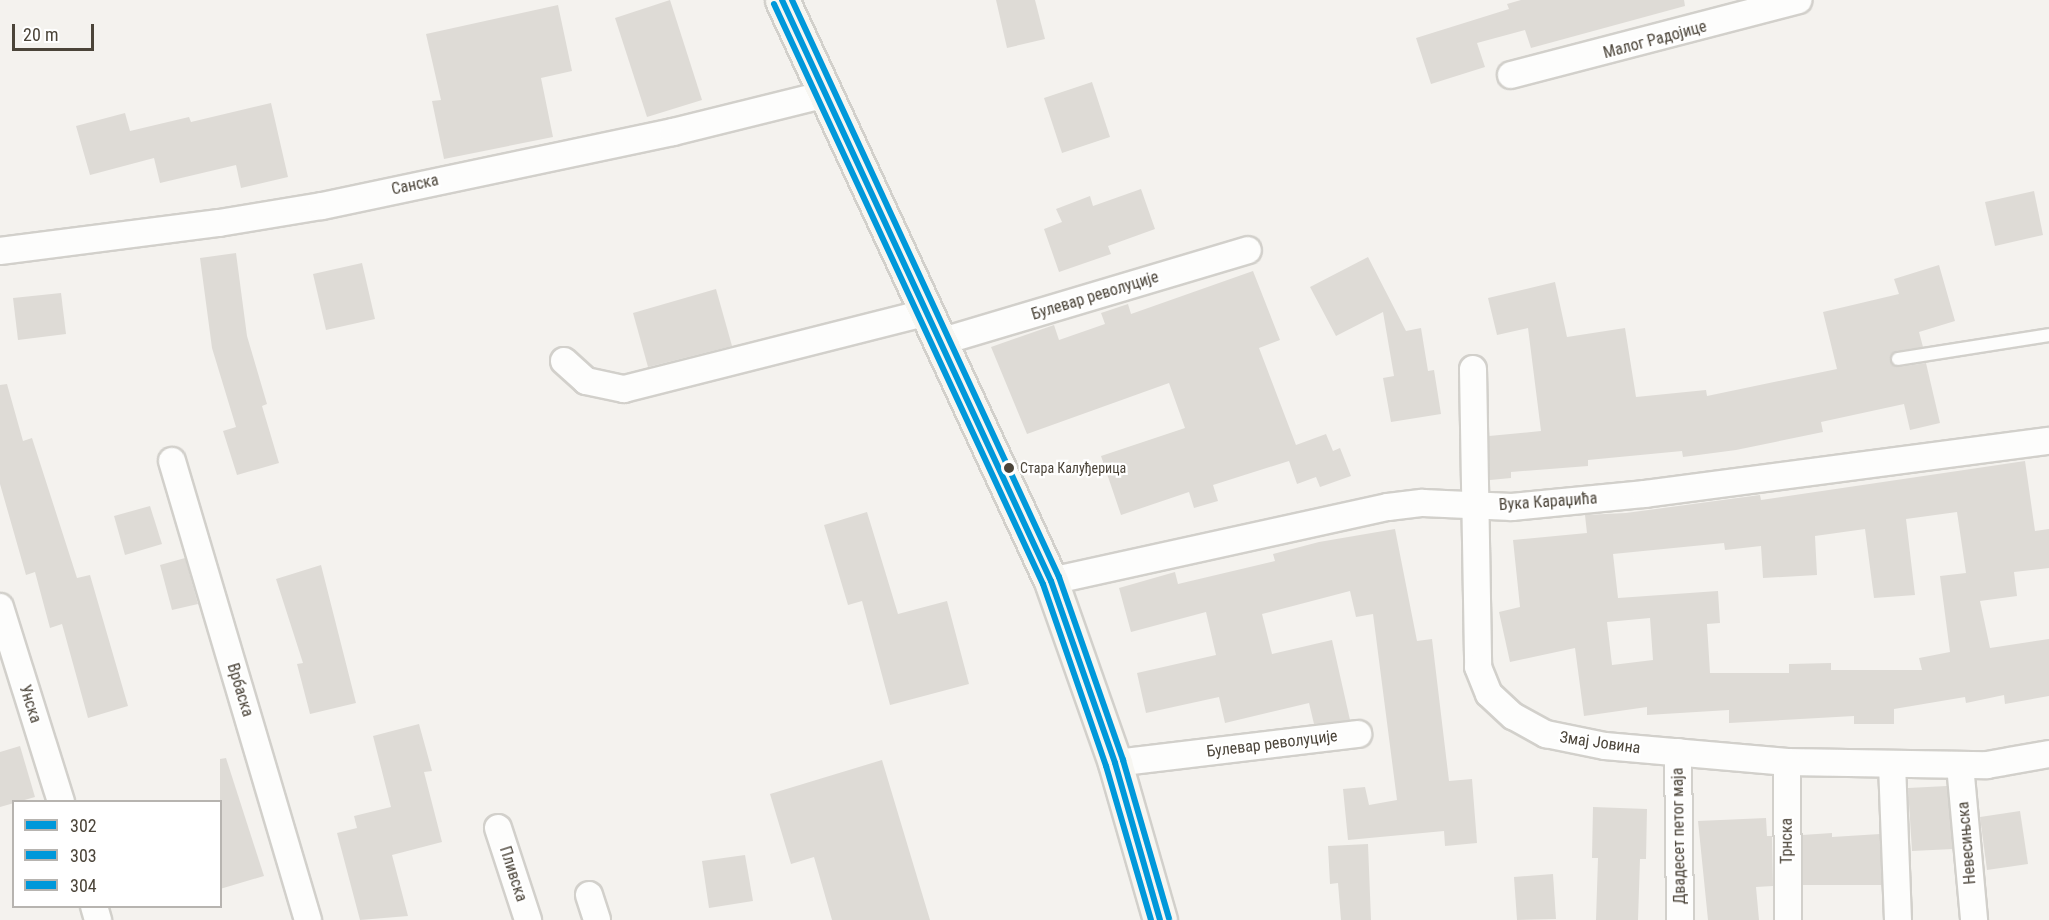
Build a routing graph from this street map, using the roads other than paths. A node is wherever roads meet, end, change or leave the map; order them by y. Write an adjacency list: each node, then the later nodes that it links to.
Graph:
1 (782, 0): 4 (main road)
2 (1798, 0): 3 (street, Малог Радојице)
3 (1511, 75)
4 (826, 94): 6 (street, Санска); 7 (main road)
5 (1248, 250): 9 (street, Булевар револуције)
6 (0, 251)
7 (929, 312): 9 (main road); 11 (street)
8 (2049, 335): 10 (lane)
9 (943, 341): 16 (main road)
10 (1898, 359)
11 (564, 361)
12 (1473, 369): 15 (street, Змај Јовина)
13 (2049, 441): 15 (street, Вука Караџића)
14 (172, 461): 28 (street, Врбаска)
15 (1474, 506): 16 (street, Вука Караџића); 19 (street, Змај Јовина)
16 (1051, 581): 22 (main road)
17 (0, 607): 25 (street, Унска)
18 (1358, 734): 22 (street, Булевар револуције)
19 (1678, 752): 21 (street, Змај Јовина); 32 (street, Двадесет петог маја)
20 (2049, 754): 24 (street, Змај Јовина)
21 (1787, 762): 23 (street, Змај Јовина); 33 (street, Трнска)
22 (1114, 763): 31 (main road)
23 (1892, 764): 24 (street, Змај Јовина); 34 (street)
24 (1960, 765): 35 (street, Невесињска)
25 (61, 800)
26 (498, 828): 29 (street, Пливска)
27 (590, 895): 30 (street)
28 (308, 920)
29 (528, 920)
30 (597, 920)
31 (1160, 920)
32 (1680, 920)
33 (1788, 920)
34 (1898, 920)
35 (1974, 920)

